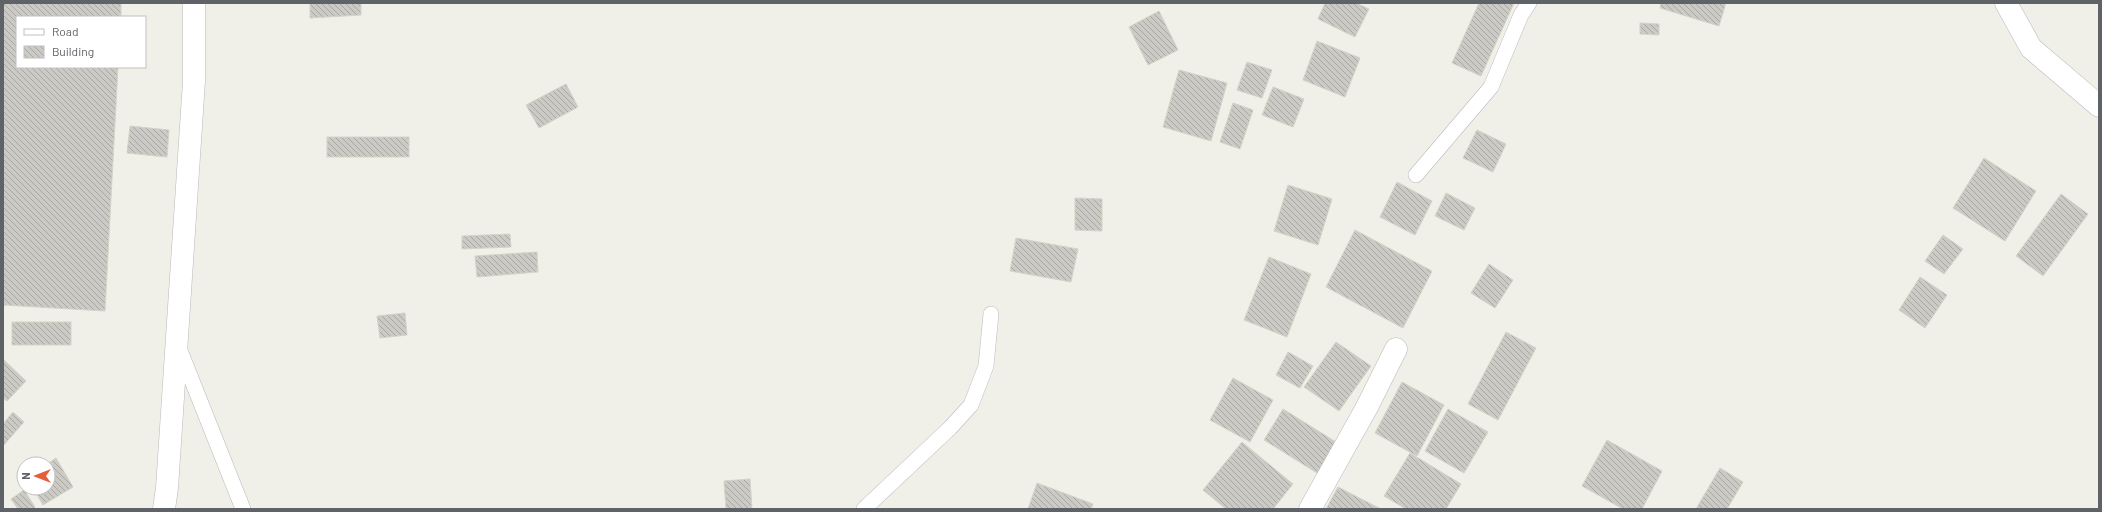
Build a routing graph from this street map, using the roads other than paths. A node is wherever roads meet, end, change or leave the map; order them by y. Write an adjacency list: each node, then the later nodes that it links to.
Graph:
1 (194, 3): 7 (street)
2 (1529, 3): 5 (lane)
3 (2006, 3): 4 (street)
4 (2099, 106)
5 (1416, 175)
6 (991, 314): 11 (lane)
7 (177, 342): 9 (street); 10 (lane)
8 (1396, 349): 12 (street)
9 (164, 509)
10 (243, 509)
11 (864, 509)
12 (1310, 509)

